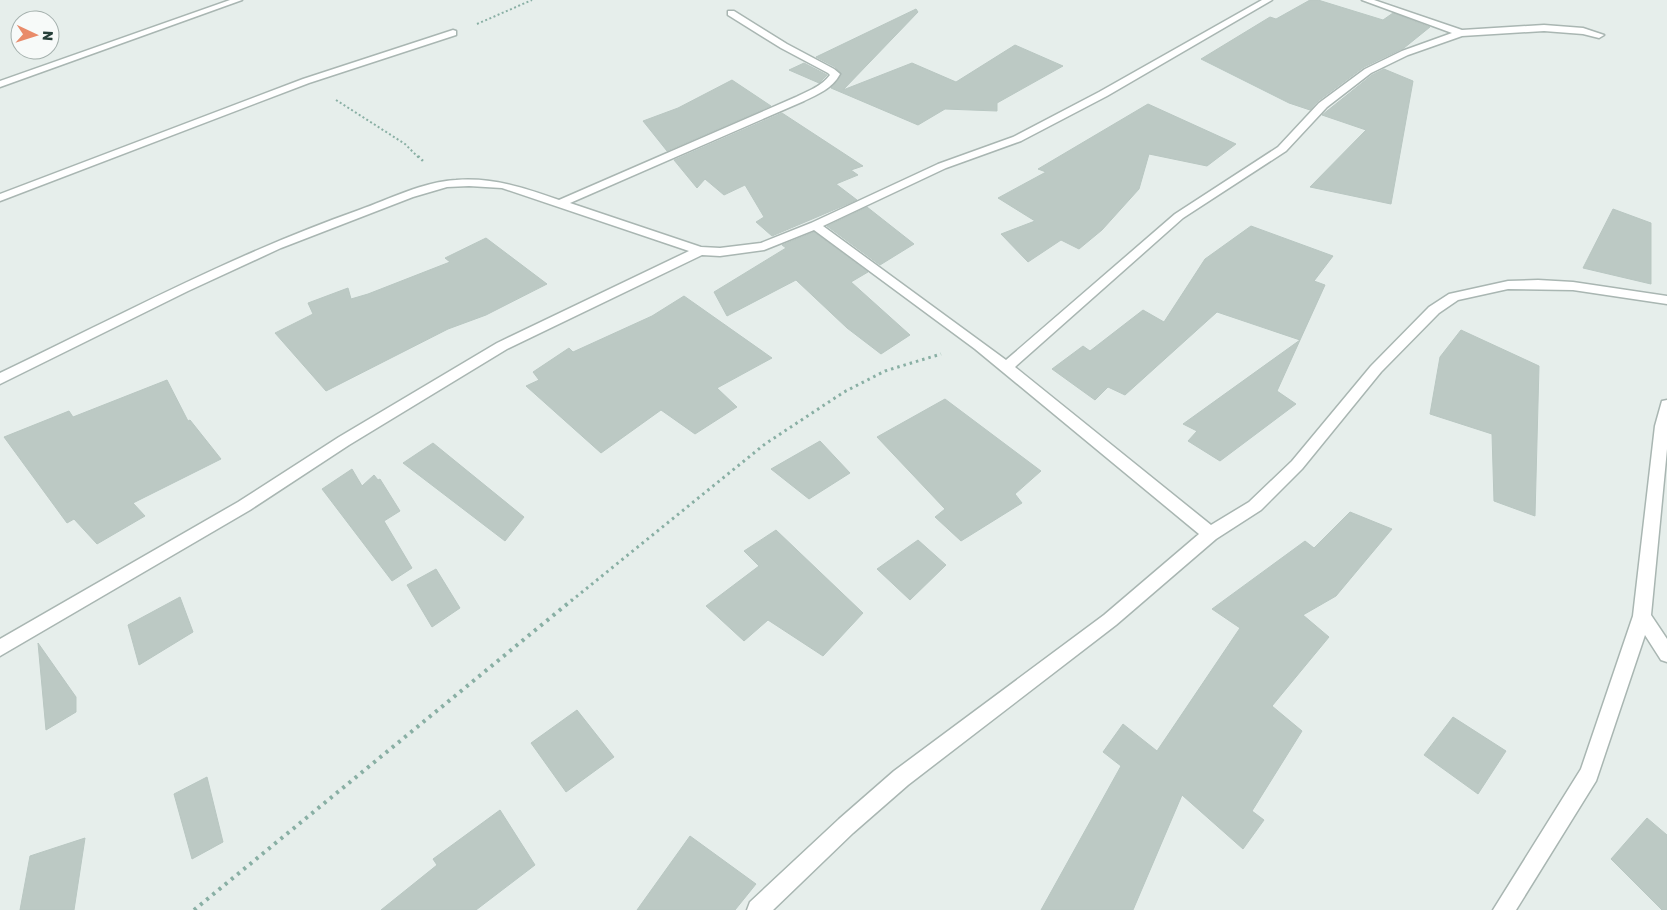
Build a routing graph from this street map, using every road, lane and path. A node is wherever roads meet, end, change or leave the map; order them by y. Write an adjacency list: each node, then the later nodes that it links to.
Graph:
1 (238, 0): 10 (lane)
2 (532, 0): 6 (path)
3 (1268, 0): 14 (lane)
4 (1366, 0): 7 (lane)
5 (731, 13): 13 (lane)
6 (453, 32): 9 (lane)
7 (1461, 33): 8 (lane); 18 (lane)
8 (1599, 35)
9 (306, 81): 11 (path); 12 (lane)
10 (0, 84)
11 (447, 184): 13 (lane); 19 (lane)
12 (0, 198)
13 (559, 204): 15 (lane)
14 (815, 225): 15 (lane); 17 (lane)
15 (700, 251): 23 (lane)
16 (1667, 300): 21 (lane)
17 (980, 346): 18 (lane); 25 (path)
18 (1006, 368): 21 (lane)
19 (0, 379)
20 (1667, 405): 22 (lane)
21 (1210, 534): 26 (lane)
22 (1642, 616): 24 (lane); 27 (lane)
23 (0, 648)
24 (1667, 654)
25 (194, 910)
26 (758, 910)
27 (1504, 910)

